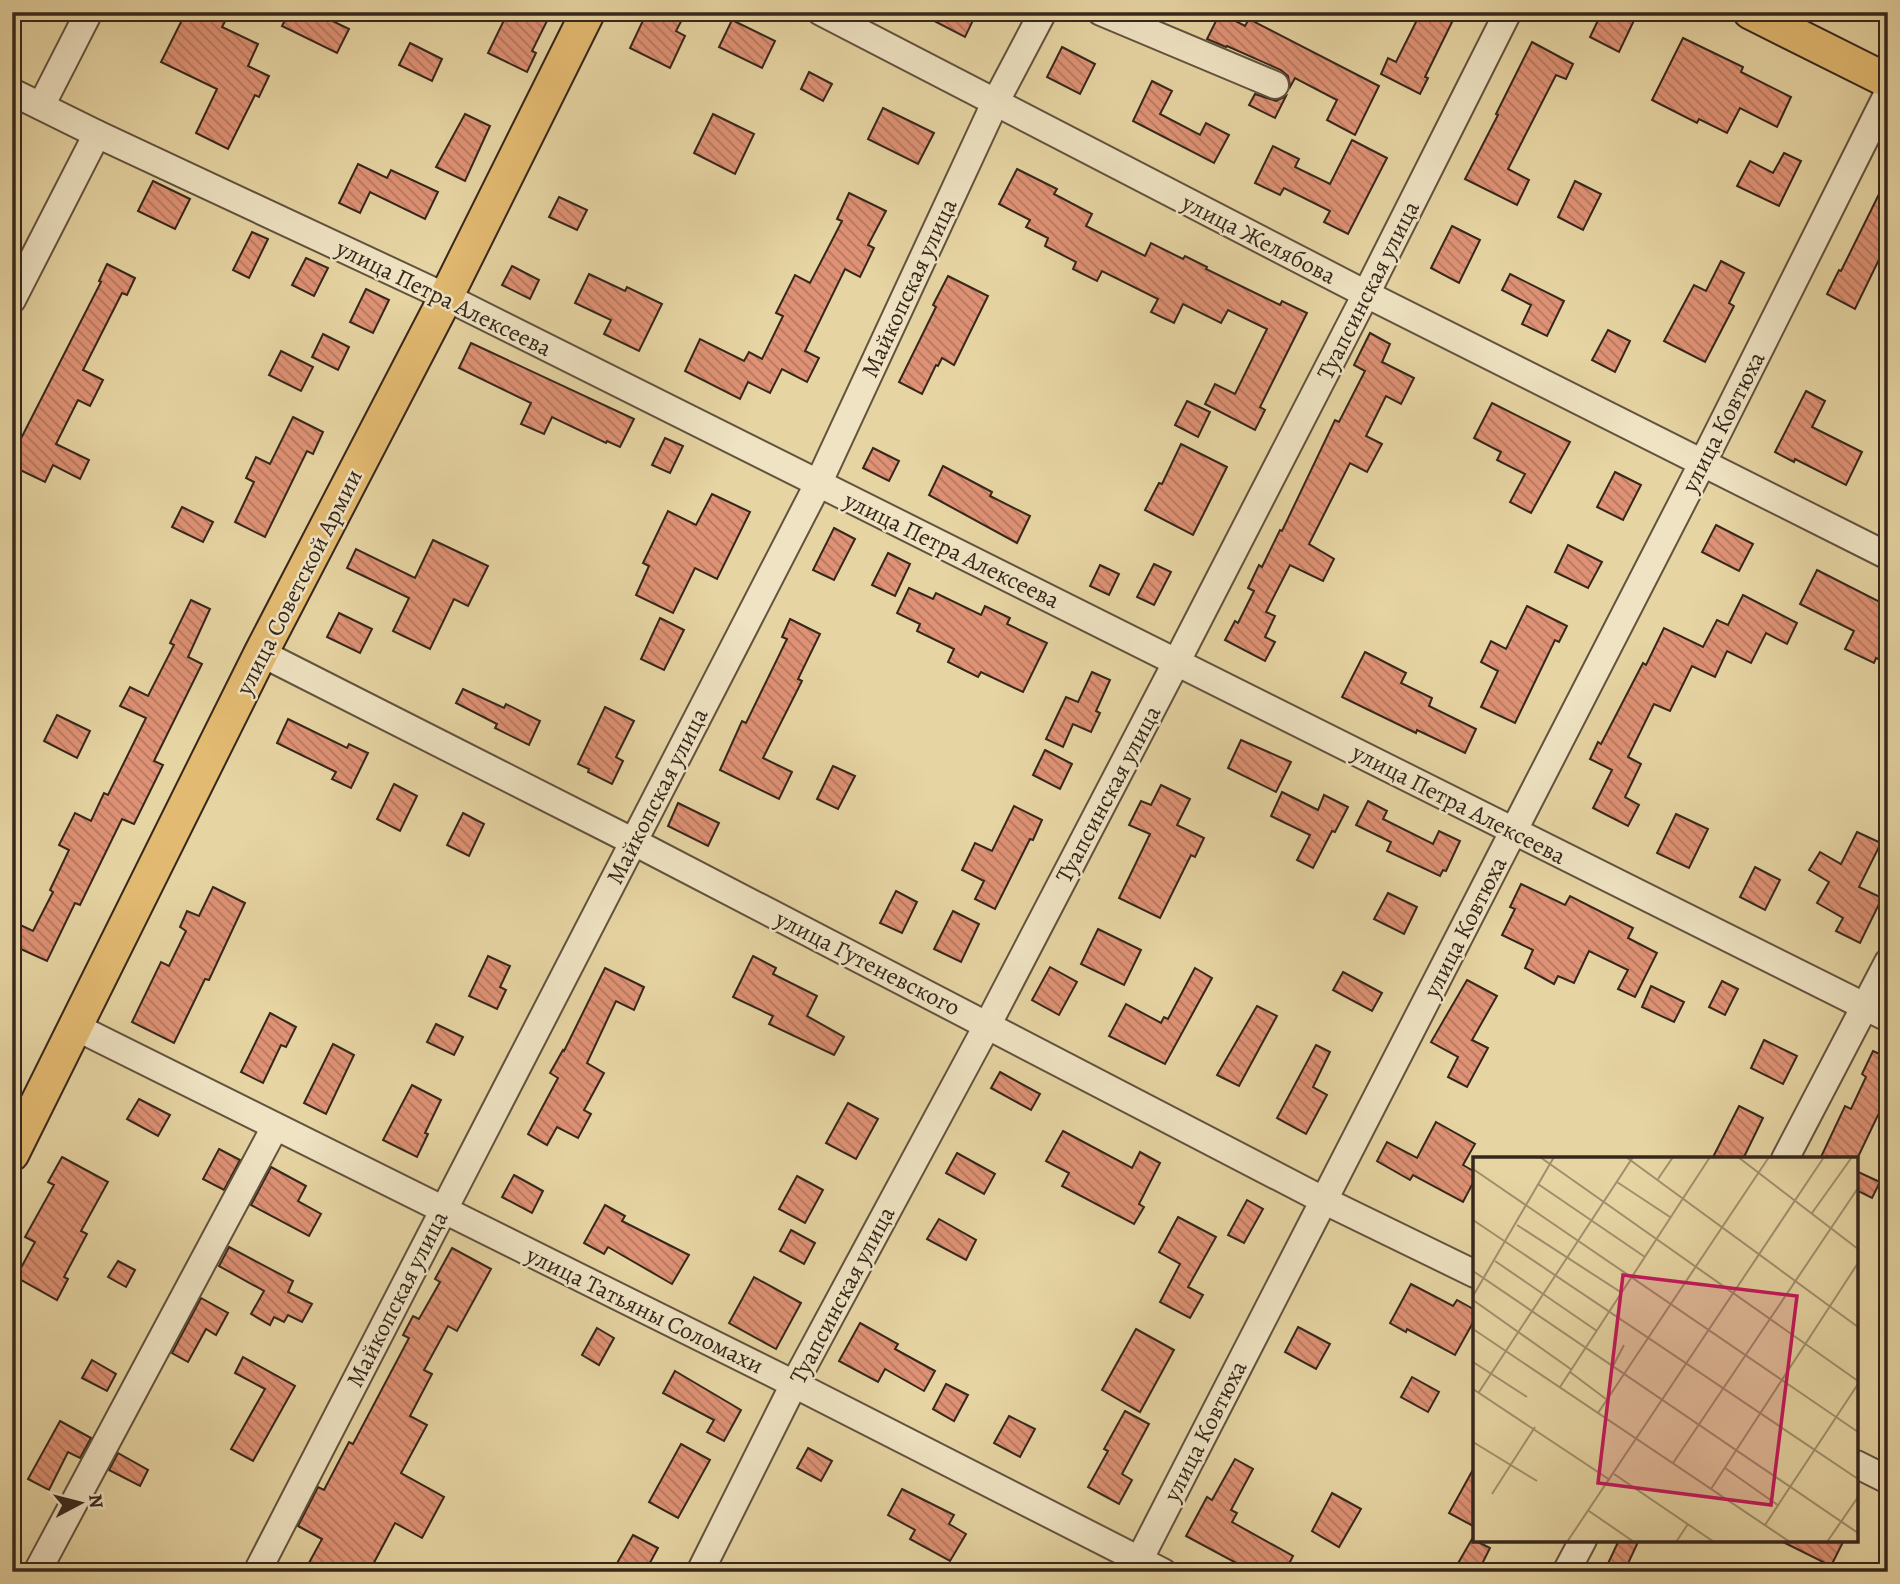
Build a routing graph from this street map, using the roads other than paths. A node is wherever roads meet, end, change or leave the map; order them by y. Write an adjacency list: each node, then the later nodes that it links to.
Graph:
1 (89, 12): 13 (street)
2 (588, 12): 16 (main road, улица Советской Армии)
3 (821, 12): 12 (street, улица Желябова)
4 (1043, 12): 12 (street, Майкопская улица)
5 (1101, 12): 9 (street)
6 (1508, 12): 15 (street, Туапсинская улица)
7 (1750, 12): 8 (main road)
8 (1888, 81)
9 (1275, 85)
10 (12, 92): 13 (street, улица Петра Алексеева)
11 (1888, 93): 18 (street, улица Ковтюха)
12 (995, 103): 15 (street, улица Желябова); 19 (street, Майкопская улица)
13 (41, 106): 14 (street, улица Петра Алексеева)
14 (97, 134): 16 (street, улица Петра Алексеева); 17 (street)
15 (1366, 294): 18 (street, улица Желябова); 22 (street, Туапсинская улица)
16 (446, 297): 19 (street, улица Петра Алексеева); 21 (main road, улица Советской Армии)
17 (12, 300)
18 (1703, 462): 20 (street, улица Желябова); 23 (street, улица Ковтюха)
19 (818, 484): 22 (street, улица Петра Алексеева); 24 (street, Майкопская улица)
20 (1888, 556)
21 (261, 653): 24 (street, улица Гутеневского); 28 (main road, улица Советской Армии)
22 (1177, 661): 23 (street, улица Петра Алексеева); 27 (street, Туапсинская улица)
23 (1513, 832): 26 (street, улица Петра Алексеева); 32 (street, улица Ковтюха)
24 (634, 842): 27 (street, улица Гутеневского); 33 (street, Майкопская улица)
25 (1888, 962): 26 (street)
26 (1876, 1012): 31 (street)
27 (988, 1024): 32 (street, улица Гутеневского); 35 (street, Туапсинская улица)
28 (76, 1027): 29 (street, улица Татьяны Соломахи); 30 (main road, улица Советской Армии)
29 (275, 1127): 33 (street, улица Татьяны Соломахи); 40 (street)
30 (12, 1154)
31 (1786, 1157)
32 (1323, 1200): 34 (street, улица Гутеневского); 39 (street, улица Ковтюха)
33 (442, 1211): 35 (street, улица Татьяны Соломахи); 41 (street, Майкопская улица)
34 (1473, 1273)
35 (794, 1384): 39 (street, улица Татьяны Соломахи); 42 (street, Туапсинская улица)
36 (1858, 1465): 37 (street)
37 (1888, 1479)
38 (1582, 1542): 43 (street)
39 (1145, 1568)
40 (37, 1572)
41 (257, 1572)
42 (700, 1572)
43 (1566, 1572)

